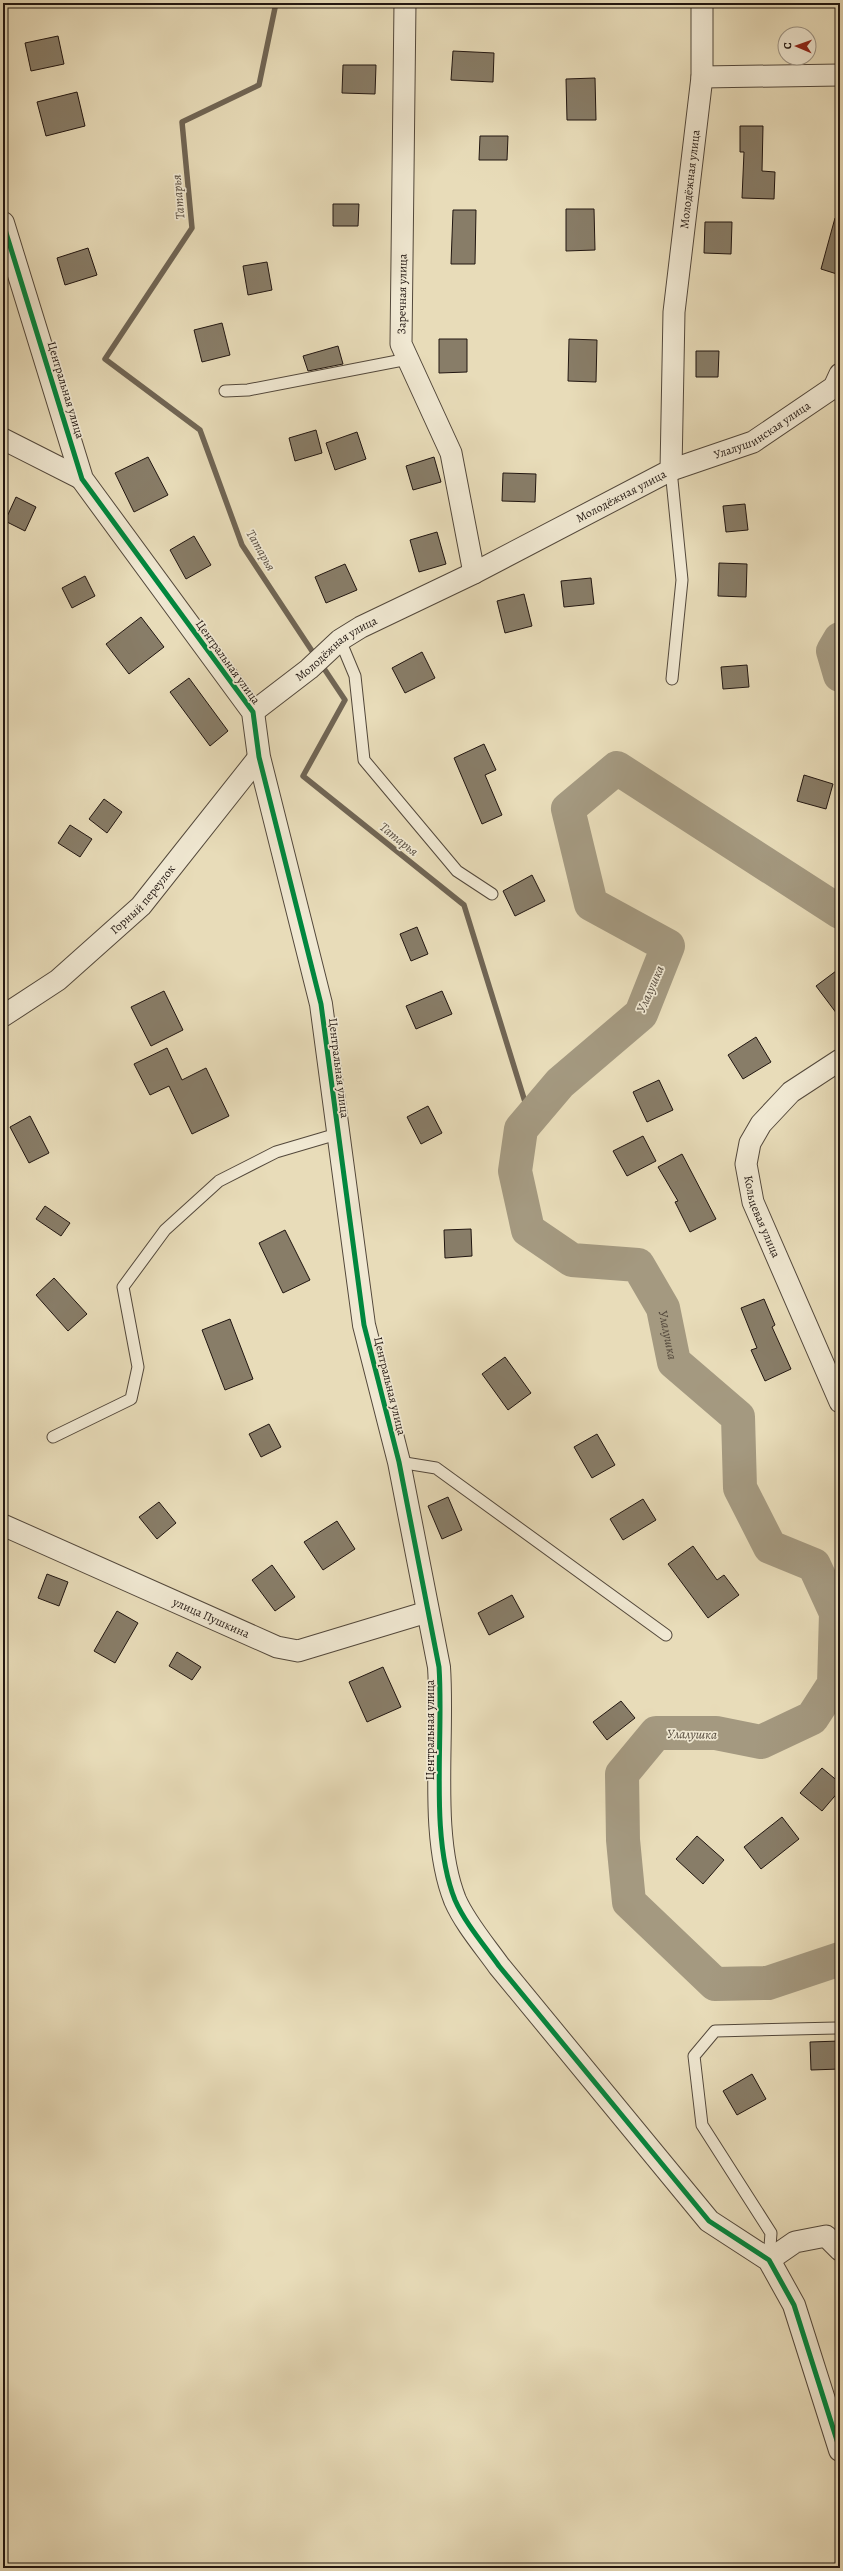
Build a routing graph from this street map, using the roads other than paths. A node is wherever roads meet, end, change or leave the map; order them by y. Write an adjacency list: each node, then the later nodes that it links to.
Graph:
1 (405, 3): 6 (street, Заречная улица)
2 (702, 3): 4 (street, Молодёжная улица)
3 (840, 75): 4 (street)
4 (702, 76): 10 (street, Молодёжная улица)
5 (3, 223): 11 (street, Центральная улица)
6 (408, 359): 8 (lane); 12 (street, Заречная улица)
7 (840, 374): 10 (street, Улалушинская улица)
8 (225, 391)
9 (3, 439): 11 (street)
10 (671, 470): 12 (street, Молодёжная улица); 14 (lane)
11 (82, 479): 15 (street, Центральная улица)
12 (474, 573): 13 (street, Молодёжная улица)
13 (336, 644): 15 (street, Молодёжная улица); 17 (lane)
14 (672, 679)
15 (253, 712): 16 (street, Центральная улица)
16 (260, 758): 18 (street, Горный переулок); 20 (street, Центральная улица)
17 (492, 894)
18 (3, 1016)
19 (840, 1060): 21 (street, Кольцевая улица)
20 (337, 1134): 22 (lane); 23 (street, Центральная улица)
21 (840, 1402)
22 (53, 1437)
23 (399, 1462): 25 (street, Центральная улица); 26 (lane)
24 (3, 1525): 25 (street, улица Пушкина)
25 (427, 1612): 29 (street, Центральная улица)
26 (666, 1635)
27 (836, 2028): 29 (lane)
28 (840, 2250): 29 (street)
29 (769, 2260): 30 (street)
30 (840, 2450)

